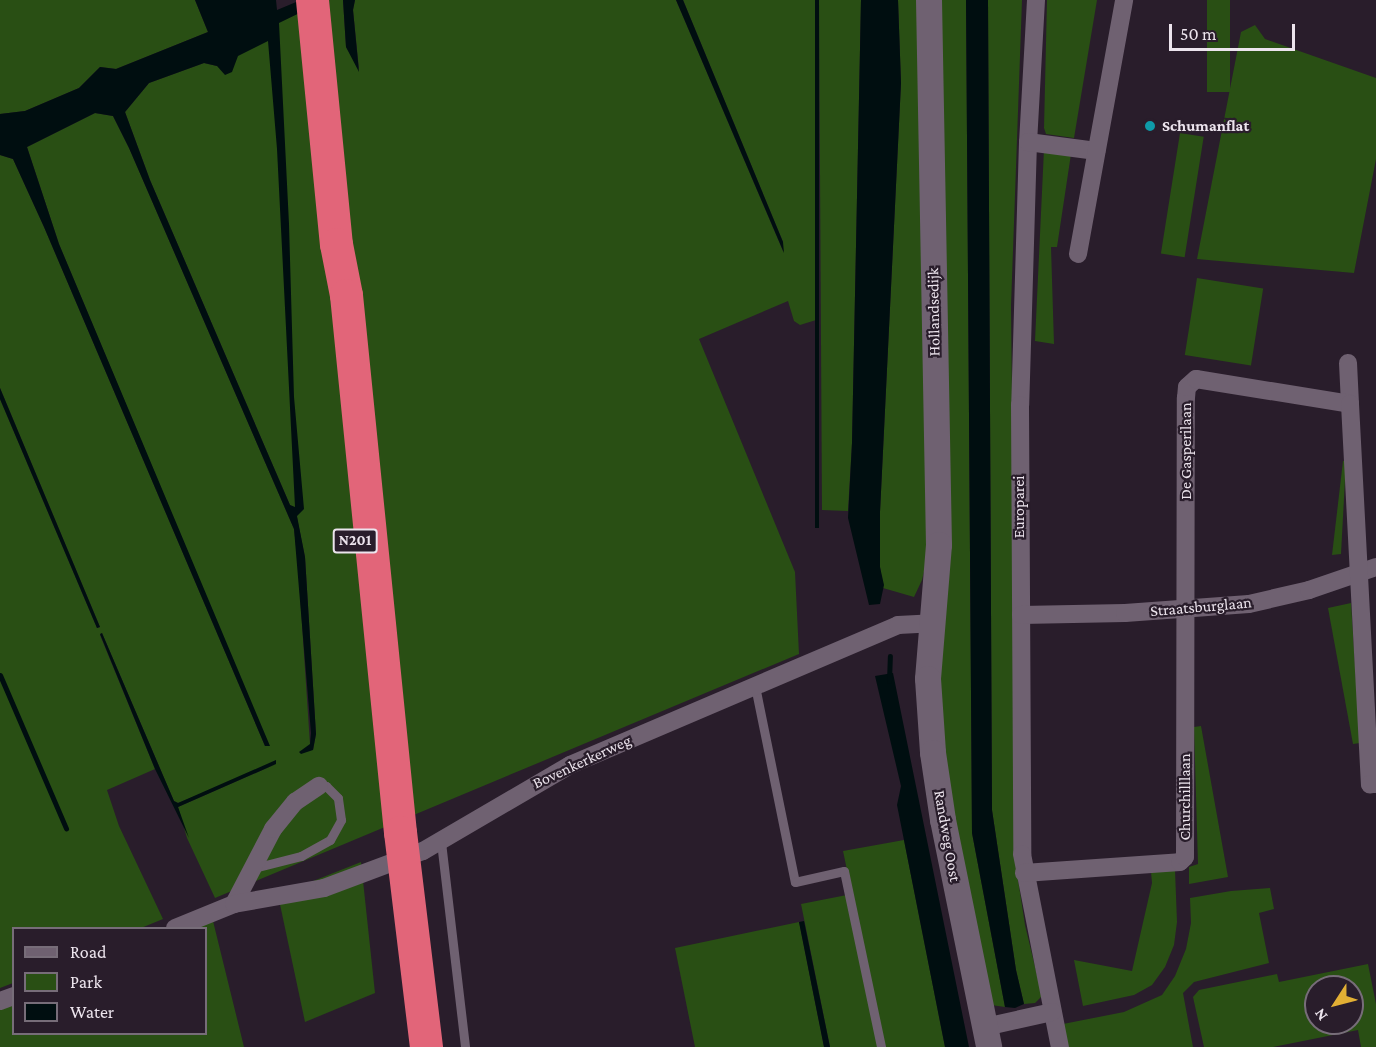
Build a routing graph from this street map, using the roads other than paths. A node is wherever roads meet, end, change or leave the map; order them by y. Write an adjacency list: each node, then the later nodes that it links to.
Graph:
1 (929, 0): 14 (street, Hollandsedijk)
2 (1036, 0): 5 (street, Europarei)
3 (1124, 0): 6 (street)
4 (313, 7): 21 (highway, N201)
5 (1028, 142): 6 (street); 13 (street, Europarei)
6 (1096, 151): 7 (street)
7 (1078, 254)
8 (1348, 363): 9 (street)
9 (1350, 404): 11 (street); 12 (street, De Gasperilaan)
10 (1376, 567): 11 (street, Straatsburglaan)
11 (1358, 572): 12 (street, Straatsburglaan); 16 (street)
12 (1184, 610): 13 (street, Straatsburglaan); 20 (street, Churchilllaan)
13 (1021, 615): 20 (street, Europarei)
14 (932, 623): 15 (street, Bovenkerkerweg); 25 (street, Randweg Oost)
15 (755, 686): 18 (street, Bovenkerkerweg); 29 (lane)
16 (1376, 784)
17 (319, 786): 19 (street); 19 (lane)
18 (441, 842): 22 (street, Bovenkerkerweg); 28 (lane)
19 (254, 868): 22 (street)
20 (1024, 873): 24 (street, Europarei)
21 (396, 875): 26 (highway, N201); 27 (highway, N201)
22 (234, 904): 23 (street, Bovenkerkerweg)
23 (177, 927)
24 (1052, 1012): 25 (street); 30 (street, Europarei)
25 (987, 1037)
26 (403, 1047)
27 (426, 1047)
28 (465, 1047)
29 (881, 1047)
30 (1060, 1047)

